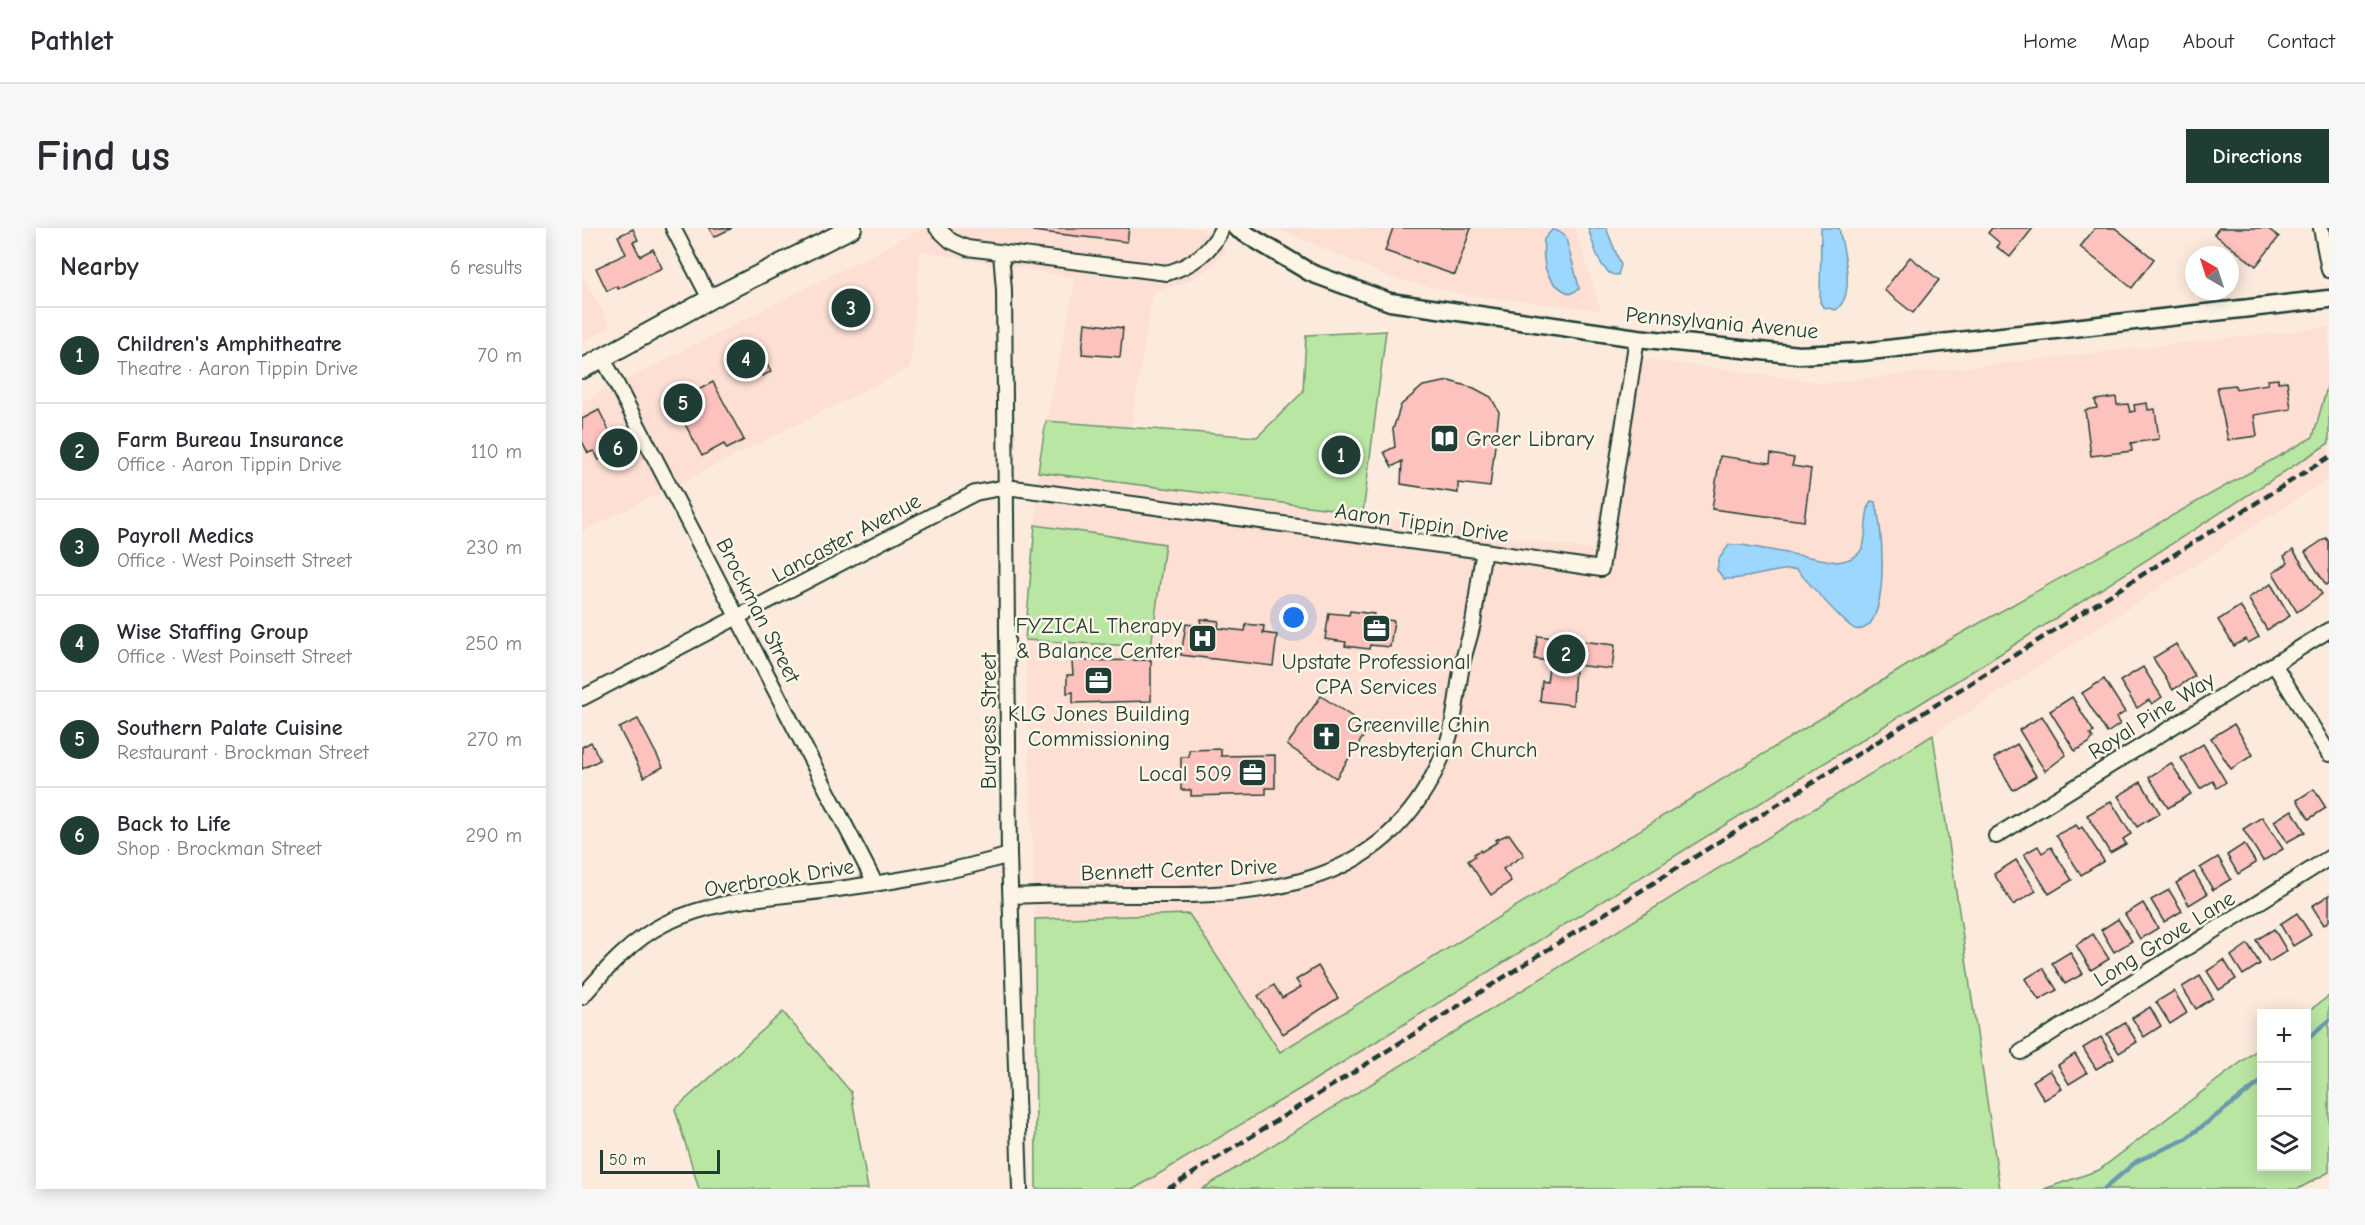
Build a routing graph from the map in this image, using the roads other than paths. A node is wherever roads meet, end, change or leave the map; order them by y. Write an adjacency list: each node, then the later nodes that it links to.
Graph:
1 (673, 228): 9 (street)
2 (852, 228): 9 (main road)
3 (937, 228): 7 (street)
4 (1221, 228): 7 (street)
5 (1236, 228): 11 (street, Pennsylvania Avenue)
6 (2321, 228): 8 (street)
7 (1001, 254): 14 (street, Burgess Street)
8 (2329, 270)
9 (710, 299): 12 (main road)
10 (2329, 299): 11 (street, Pennsylvania Avenue)
11 (1637, 338): 15 (street, Aaron Tippin Drive)
12 (603, 358): 13 (main road); 16 (street, Brockman Street)
13 (582, 369)
14 (1006, 487): 15 (street, Aaron Tippin Drive); 16 (street, Lancaster Avenue); 22 (street, Burgess Street)
15 (1484, 551): 25 (street, Bennett Center Drive)
16 (739, 616): 19 (street, Lancaster Avenue); 24 (street, Brockman Street)
17 (2329, 630): 18 (street, Royal Pine Way)
18 (2274, 664): 20 (street); 21 (street, Royal Pine Way)
19 (582, 698)
20 (2329, 754)
21 (1996, 836)
22 (1009, 855): 24 (street, Overbrook Drive); 25 (street, Burgess Street)
23 (2329, 858): 27 (street, Long Grove Lane)
24 (875, 883): 26 (street, Overbrook Drive)
25 (1011, 896): 28 (street, Burgess Street)
26 (582, 997)
27 (2021, 1052)
28 (1020, 1189)

